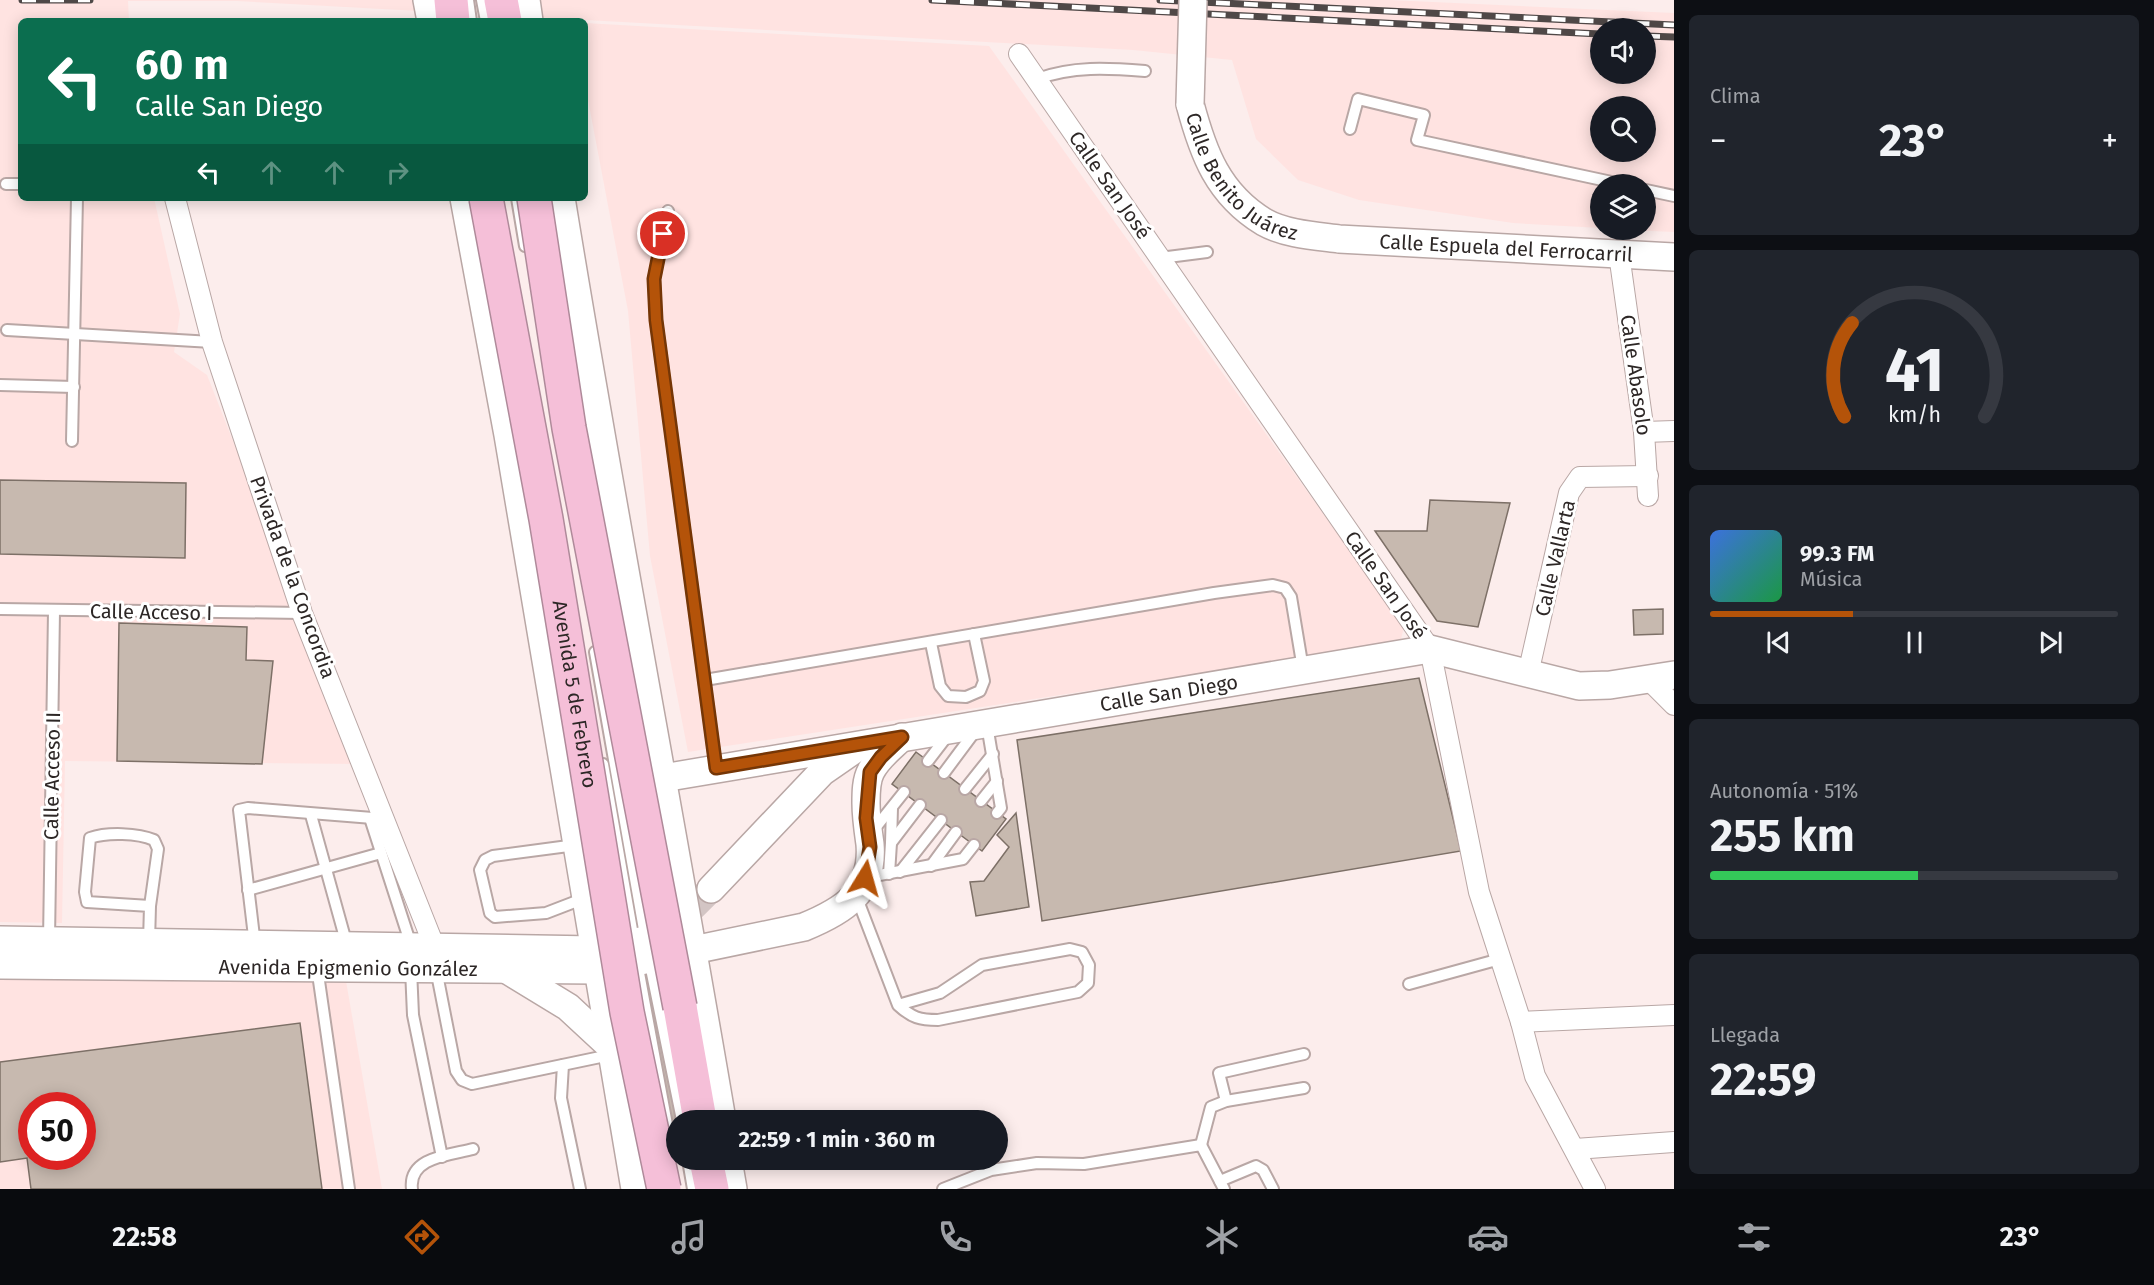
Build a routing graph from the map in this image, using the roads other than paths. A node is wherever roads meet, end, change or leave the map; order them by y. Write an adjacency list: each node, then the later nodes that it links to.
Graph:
1 (427, 0): 8 (main road)
2 (468, 0): 6 (lane)
3 (482, 0): 7 (lane)
4 (526, 0): 9 (main road)
5 (1193, 0): 27 (main road, Calle Benito Juárez, bridge)
6 (461, 13)
7 (494, 14)
8 (430, 18)
9 (529, 18)
10 (1019, 54): 12 (street, Calle San José)
11 (1145, 71): 12 (lane)
12 (1037, 80): 32 (street, Calle San José)
13 (1350, 129): 14 (lane)
14 (1590, 177)
15 (6, 184): 16 (lane)
16 (18, 184)
17 (1656, 192): 18 (lane)
18 (1674, 196)
19 (76, 201): 34 (lane)
20 (176, 201): 35 (street, Privada de la Concordia)
21 (465, 201): 79 (main road, Avenida 5 de Febrero)
22 (487, 201): 131 (highway, Avenida 5 de Febrero, bridge)
23 (518, 201): 30 (lane)
24 (534, 201): 114 (highway, Avenida 5 de Febrero, bridge)
25 (561, 201): 43 (main road)
26 (668, 211): 55 (lane)
27 (1340, 239): 29 (main road, Calle Espuela del Ferrocarril)
28 (1207, 252): 32 (lane)
29 (1619, 254): 31 (main road, Calle Espuela del Ferrocarril); 39 (street, Calle Abasolo)
30 (527, 257)
31 (1674, 257)
32 (1160, 258): 51 (street, Calle San José)
33 (7, 330): 34 (lane)
34 (75, 333): 35 (lane); 37 (lane)
35 (212, 342): 46 (street, Privada de la Concordia)
36 (0, 385): 37 (lane)
37 (74, 387): 40 (lane)
38 (1674, 431): 39 (street)
39 (1644, 432): 41 (street, Calle Abasolo)
40 (72, 441)
41 (1648, 476): 42 (street, Calle Abasolo); 53 (street, Calle Vallarta)
42 (1648, 496)
43 (610, 501): 65 (main road); 72 (main road)
44 (0, 609): 45 (lane, Calle Acceso I)
45 (54, 611): 46 (lane, Calle Acceso I); 95 (lane, Calle Acceso II)
46 (302, 613): 75 (street, Privada de la Concordia)
47 (974, 634): 48 (lane); 48 (lane); 52 (lane)
48 (931, 643): 55 (lane)
49 (594, 646): 94 (lane)
50 (582, 647): 94 (lane)
51 (1430, 649): 52 (main road, Calle San Diego); 53 (main road, Calle San Diego); 97 (street, Calle San José)
52 (1303, 670): 57 (main road, Calle San Diego)
53 (1528, 674): 54 (main road, Calle San Diego)
54 (1661, 678): 56 (street)
55 (705, 680): 63 (lane)
56 (1674, 705)
57 (984, 723): 58 (main road, Calle San Diego); 61 (lane); 64 (lane)
58 (953, 728): 59 (main road, Calle San Diego); 62 (lane)
59 (902, 737): 60 (main road, Calle San Diego); 78 (main road)
60 (864, 743): 63 (main road, Calle San Diego); 86 (main road)
61 (993, 754): 66 (lane); 67 (lane)
62 (928, 761)
63 (716, 768): 65 (main road, Calle San Diego)
64 (944, 773)
65 (663, 777): 90 (main road)
66 (997, 781): 69 (lane); 73 (lane)
67 (965, 789)
68 (904, 792): 71 (lane)
69 (981, 801)
70 (920, 805): 78 (lane)
71 (892, 807): 78 (lane); 78 (lane)
72 (656, 813)
73 (997, 813)
74 (311, 815): 75 (lane); 83 (lane); 85 (lane)
75 (378, 818): 81 (lane); 96 (street, Privada de la Concordia)
76 (941, 820): 84 (lane)
77 (957, 832): 82 (lane)
78 (880, 840): 84 (main road)
79 (577, 845): 87 (main road, Avenida 5 de Febrero); 87 (lane)
80 (974, 845): 82 (lane)
81 (381, 853): 83 (lane); 96 (lane)
82 (931, 866): 84 (lane)
83 (327, 870): 85 (lane); 93 (lane)
84 (878, 880): 90 (main road, Avenida Epigmenio González); 104 (lane)
85 (248, 890): 92 (lane)
86 (711, 890)
87 (586, 898): 99 (main road, Avenida 5 de Febrero)
88 (150, 906): 88 (lane); 91 (lane)
89 (0, 940): 95 (main road, Avenida Epigmenio González)
90 (691, 941): 94 (main road, Avenida Epigmenio González); 115 (main road)
91 (149, 942): 92 (main road, Avenida Epigmenio González); 95 (main road, Avenida Epigmenio González)
92 (255, 945): 93 (main road, Avenida Epigmenio González)
93 (348, 947): 96 (main road, Avenida Epigmenio González)
94 (641, 951): 99 (main road, Avenida Epigmenio González); 112 (lane); 113 (lane)
95 (50, 953): 100 (main road); 101 (main road, Avenida Epigmenio González); 102 (main road, Avenida Epigmenio González)
96 (423, 958): 98 (main road, Avenida Epigmenio González); 100 (main road, Avenida Epigmenio González); 102 (main road, Avenida Epigmenio González); 109 (lane); 121 (lane)
97 (1500, 959): 103 (lane); 106 (street, Calle San José)
98 (565, 960): 99 (main road, Avenida Epigmenio González); 100 (main road, Avenida Epigmenio González)
99 (596, 960): 107 (main road, Avenida 5 de Febrero)
100 (508, 963): 107 (main road)
101 (0, 964)
102 (317, 967): 126 (lane)
103 (1409, 984)
104 (898, 1005): 104 (lane)
105 (1674, 1015): 106 (street)
106 (1521, 1022): 120 (street, Calle San José)
107 (610, 1050): 109 (lane); 129 (main road, Avenida 5 de Febrero)
108 (1304, 1054): 111 (lane)
109 (563, 1065): 128 (lane)
110 (1304, 1088): 111 (lane)
111 (1226, 1101): 118 (lane)
112 (666, 1110)
113 (680, 1110)
114 (698, 1110)
115 (720, 1110)
116 (639, 1136): 130 (main road)
117 (1674, 1142): 120 (street)
118 (1202, 1145): 125 (lane); 135 (lane)
119 (473, 1149): 121 (lane)
120 (1575, 1149): 137 (street, Calle San José)
121 (442, 1157): 127 (lane)
122 (690, 1170): 132 (lane)
123 (708, 1170): 133 (highway)
124 (730, 1170): 134 (main road)
125 (1222, 1185): 136 (lane)
126 (349, 1189)
127 (412, 1189)
128 (580, 1189)
129 (635, 1189)
130 (648, 1189)
131 (664, 1189)
132 (693, 1189)
133 (712, 1189)
134 (733, 1189)
135 (943, 1189)
136 (1274, 1189)
137 (1595, 1189)

